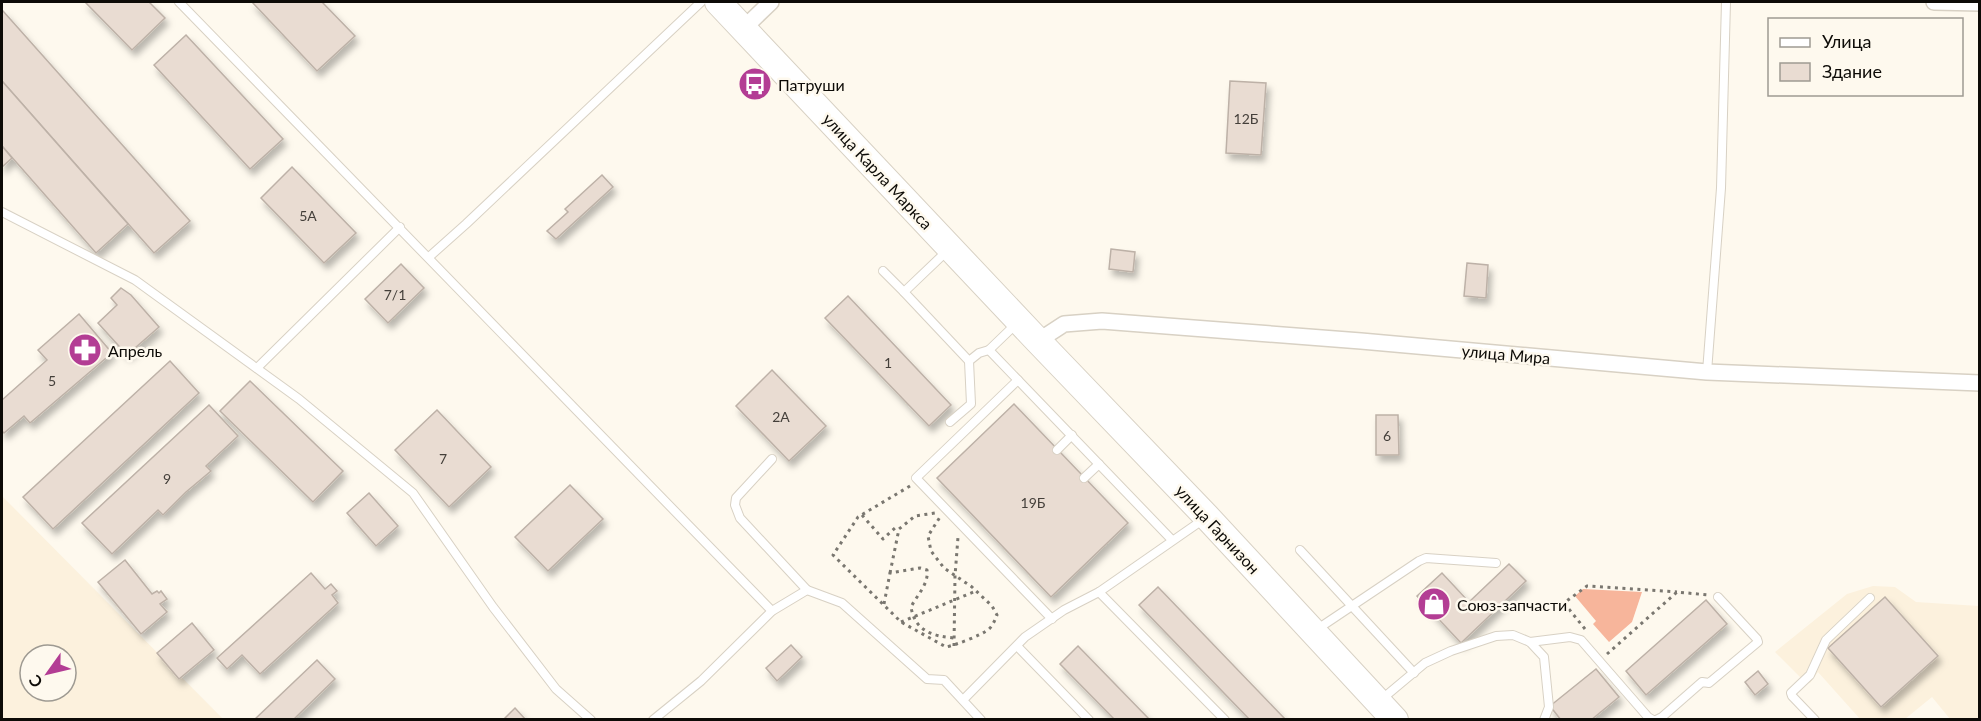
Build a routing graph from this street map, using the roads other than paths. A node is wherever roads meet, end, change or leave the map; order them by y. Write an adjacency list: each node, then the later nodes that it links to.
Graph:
1 (179, 2): 10 (lane)
2 (700, 2): 12 (lane)
3 (718, 2): 8 (main road, улица Карла Маркса)
4 (771, 2): 8 (street)
5 (1726, 2): 20 (lane)
6 (1934, 2): 7 (street)
7 (1980, 3)
8 (743, 29): 11 (main road, улица Карла Маркса)
9 (2, 212): 19 (lane)
10 (400, 227): 12 (lane); 19 (lane)
11 (950, 248): 14 (lane); 15 (main road, улица Карла Маркса)
12 (429, 257): 38 (lane)
13 (883, 271): 14 (lane)
14 (904, 292): 18 (lane)
15 (1019, 322): 16 (main road, улица Карла Маркса); 17 (lane)
16 (1038, 341): 20 (street, улица Мира); 29 (main road, улица Гарнизон)
17 (989, 350): 18 (lane); 21 (lane)
18 (969, 361): 23 (lane)
19 (257, 368): 46 (lane)
20 (1707, 372): 22 (street, улица Мира)
21 (1018, 380): 24 (lane); 39 (lane)
22 (1980, 383)
23 (950, 422)
24 (1072, 435): 25 (lane); 27 (lane)
25 (1057, 450)
26 (772, 459): 33 (lane)
27 (1099, 464): 28 (lane); 30 (lane)
28 (1084, 478)
29 (1207, 517): 30 (lane); 40 (main road, улица Гарнизон)
30 (1172, 540): 34 (lane)
31 (1300, 550): 37 (lane)
32 (1496, 563): 37 (lane)
33 (807, 590): 38 (lane); 44 (lane)
34 (1099, 592): 39 (lane); 50 (lane)
35 (1718, 597): 52 (lane)
36 (1870, 598): 53 (lane)
37 (1353, 605): 40 (lane); 43 (lane)
38 (772, 611): 47 (lane)
39 (1052, 619): 42 (lane)
40 (1314, 632): 45 (main road, улица Гарнизон)
41 (1530, 642): 43 (lane); 51 (lane); 52 (lane)
42 (1017, 646): 44 (lane); 49 (lane)
43 (1414, 672): 45 (lane)
44 (963, 700): 48 (lane)
45 (1387, 711)
46 (591, 720)
47 (652, 720)
48 (981, 720)
49 (1089, 720)
50 (1225, 720)
51 (1544, 720)
52 (1654, 720)
53 (1815, 720)

